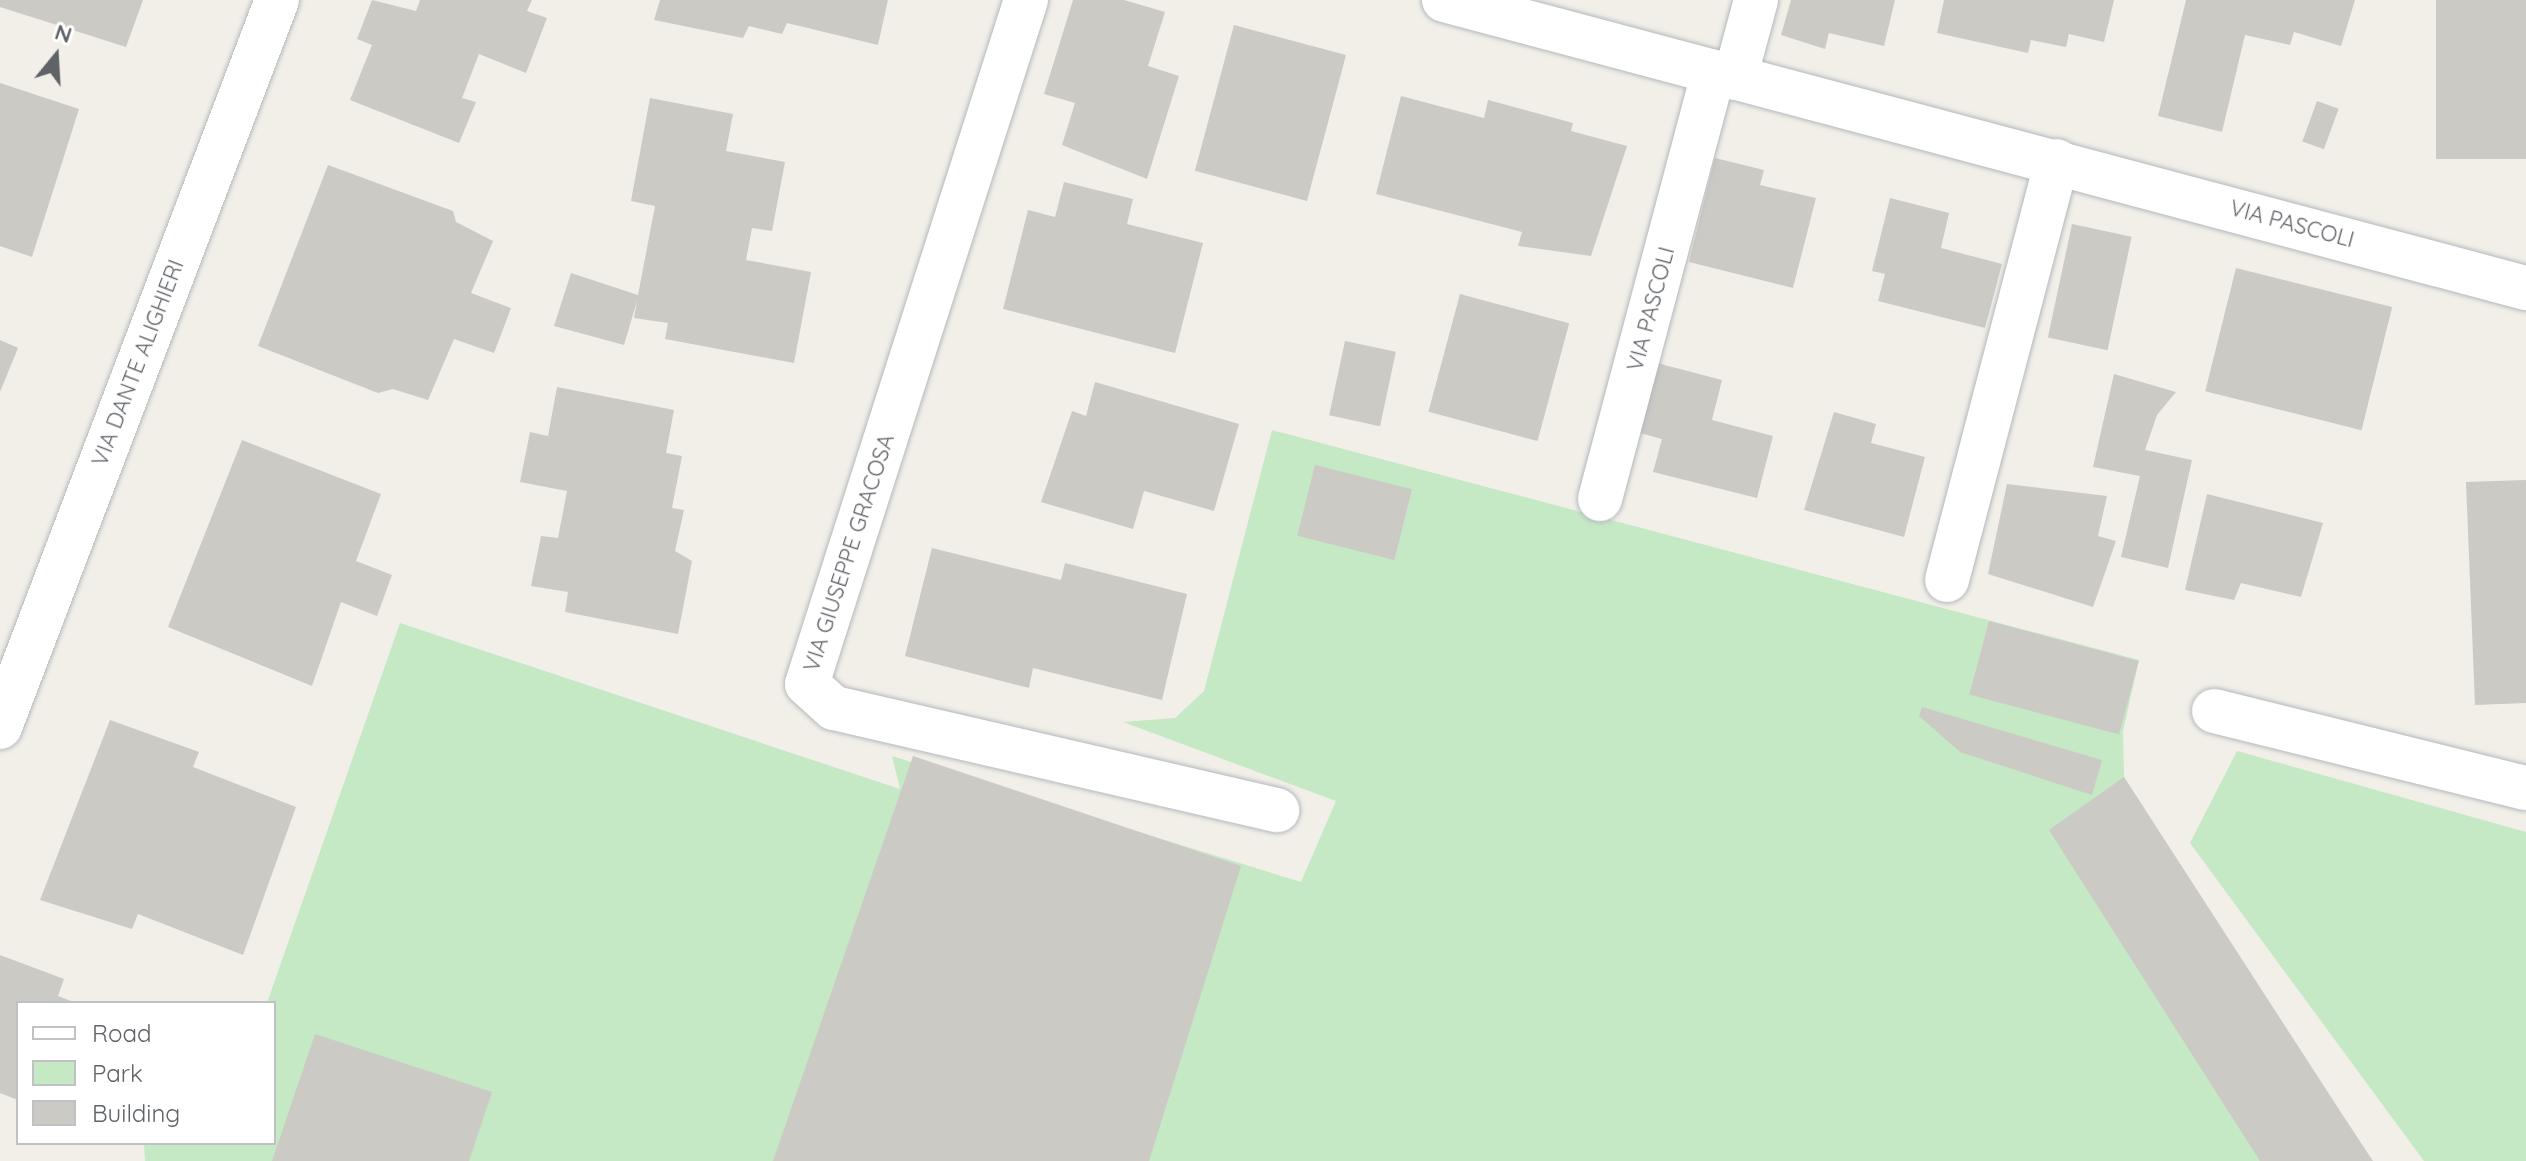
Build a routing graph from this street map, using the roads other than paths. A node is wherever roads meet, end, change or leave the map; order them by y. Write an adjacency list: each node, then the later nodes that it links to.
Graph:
1 (277, 0): 11 (street, VIA DANTE ALIGHIERI)
2 (1026, 0): 13 (street, VIA GIUSEPPE GRACOSA)
3 (1444, 0): 5 (street, VIA PASCOLI)
4 (1756, 0): 5 (street, VIA PASCOLI)
5 (1724, 75): 6 (street, VIA PASCOLI); 8 (street, VIA PASCOLI)
6 (2057, 161): 7 (street, VIA PASCOLI); 9 (street)
7 (2526, 288)
8 (1600, 499)
9 (1947, 580)
10 (2214, 711): 12 (street)
11 (0, 727)
12 (2526, 788)
13 (1277, 810)

